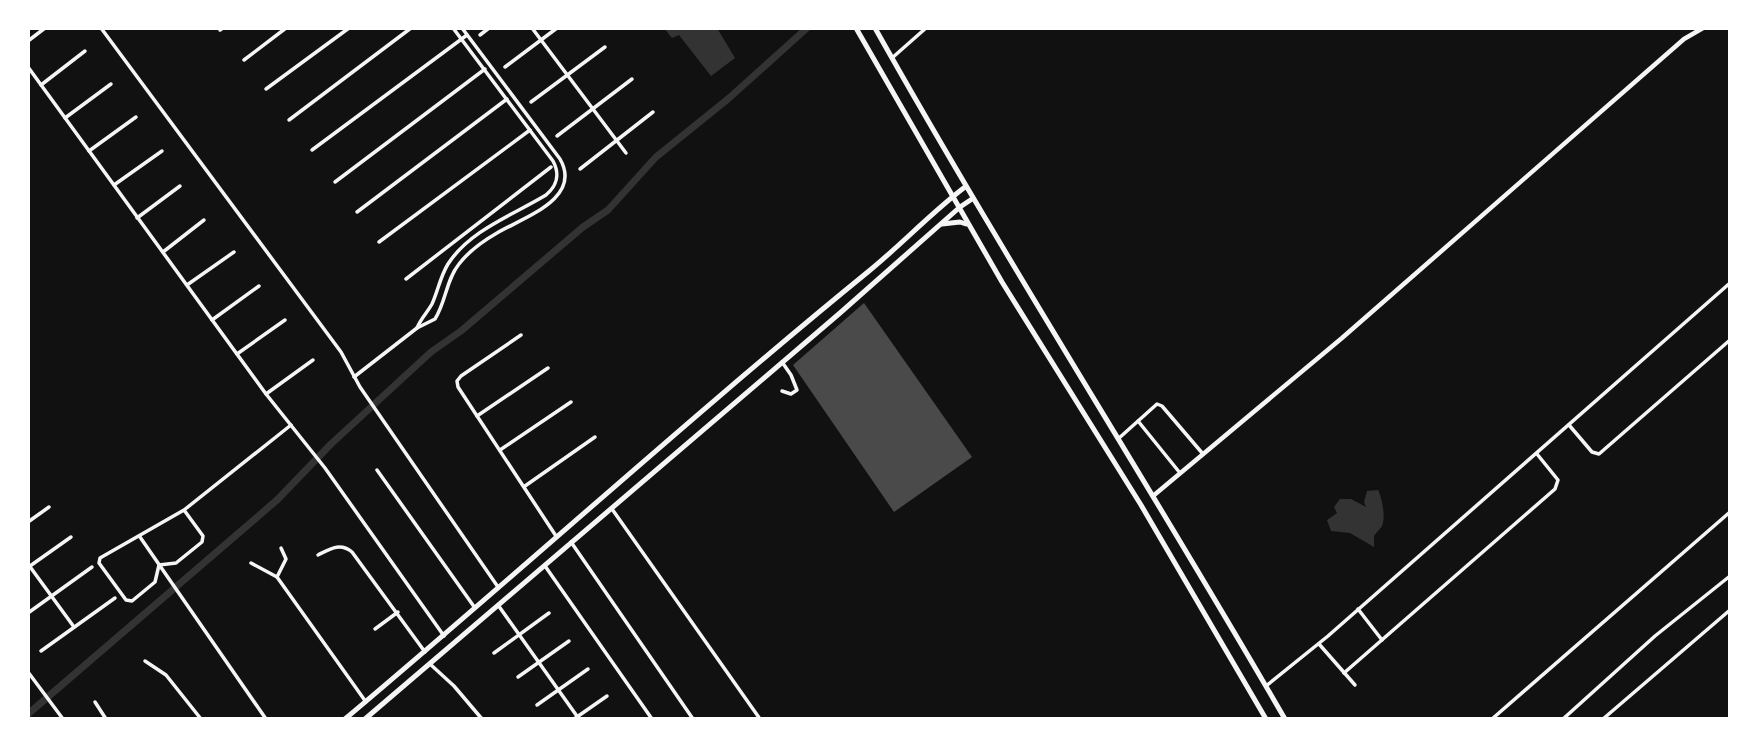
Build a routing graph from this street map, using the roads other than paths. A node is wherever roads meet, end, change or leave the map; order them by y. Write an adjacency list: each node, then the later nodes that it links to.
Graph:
1 (46, 28): 19 (street)
2 (101, 28): 84 (street)
3 (286, 28): 23 (street)
4 (349, 28): 31 (street)
5 (411, 28): 38 (street)
6 (453, 28): 17 (street)
7 (462, 28): 15 (street)
8 (489, 28): 16 (street)
9 (532, 28): 18 (street)
10 (557, 28): 18 (street)
11 (856, 28): 49 (main road)
12 (875, 28): 22 (main road)
13 (926, 28): 22 (street)
14 (1703, 28): 98 (street)
15 (467, 35): 17 (street); 65 (street)
16 (480, 35)
17 (461, 39): 26 (street); 42 (street)
18 (541, 40): 25 (street); 27 (street)
19 (28, 41)
20 (605, 47): 27 (street)
21 (85, 51): 30 (street)
22 (892, 58): 52 (main road)
23 (243, 60)
24 (28, 67): 30 (street)
25 (505, 67)
26 (485, 69): 32 (street); 48 (street)
27 (567, 74): 33 (street); 34 (street)
28 (632, 79): 34 (street)
29 (111, 84): 37 (street)
30 (41, 85): 37 (street)
31 (266, 89)
32 (507, 99): 39 (street); 57 (street)
33 (531, 102)
34 (593, 109): 40 (street); 41 (street)
35 (653, 112): 41 (street)
36 (136, 117): 43 (street)
37 (65, 118): 43 (street)
38 (289, 120)
39 (530, 130): 62 (street); 66 (street)
40 (557, 136)
41 (618, 141): 45 (street); 47 (street)
42 (313, 150)
43 (89, 151): 50 (street)
44 (162, 151): 50 (street)
45 (626, 153)
46 (551, 167): 60 (street)
47 (580, 169)
48 (335, 182)
49 (947, 184): 53 (main road); 56 (main road)
50 (114, 185): 58 (street)
51 (180, 186): 58 (street)
52 (965, 187): 53 (main road); 54 (main road)
53 (953, 196): 55 (main road); 56 (main road)
54 (972, 199): 55 (main road); 95 (main road)
55 (960, 207): 61 (main road); 63 (main road)
56 (939, 210): 89 (main road)
57 (357, 212)
58 (137, 218): 68 (street)
59 (204, 220): 68 (street)
60 (479, 223): 64 (street); 71 (street)
61 (942, 224): 63 (main road); 82 (main road)
62 (491, 226): 64 (street); 65 (street)
63 (969, 226): 103 (main road)
64 (485, 230): 69 (street)
65 (495, 234): 70 (street)
66 (379, 242)
67 (234, 251): 73 (street)
68 (163, 252): 73 (street)
69 (442, 274): 70 (street); 77 (street)
70 (450, 277): 77 (street)
71 (406, 279)
72 (1730, 283): 92 (street)
73 (187, 285): 75 (street)
74 (259, 286): 75 (street)
75 (212, 320): 80 (street)
76 (285, 320): 80 (street)
77 (417, 328): 84 (street)
78 (521, 335): 88 (street)
79 (1730, 340): 92 (street)
80 (237, 354): 86 (street)
81 (313, 360): 86 (street)
82 (782, 362): 85 (street); 93 (main road)
83 (548, 368): 88 (street)
84 (354, 377): 122 (street)
85 (782, 391)
86 (266, 394): 91 (street)
87 (571, 402): 96 (street)
88 (477, 416): 96 (street)
89 (694, 418): 93 (main road); 111 (main road)
90 (1138, 421): 95 (street); 98 (street); 100 (street)
91 (291, 425): 106 (street); 135 (street)
92 (1569, 425): 97 (street)
93 (705, 429): 105 (main road)
94 (595, 437): 101 (street)
95 (1118, 439): 102 (main road)
96 (500, 450): 101 (street)
97 (1536, 453): 127 (street); 136 (street)
98 (1203, 454): 100 (street)
99 (377, 470): 126 (street)
100 (1180, 473): 102 (street)
101 (525, 486): 111 (street)
102 (1153, 495): 103 (main road); 150 (main road)
103 (1140, 505): 167 (main road)
104 (49, 507): 108 (street)
105 (611, 508): 112 (main road); 166 (street)
106 (184, 510): 109 (street); 119 (street)
107 (1730, 512): 169 (street)
108 (28, 522)
109 (139, 536): 119 (street); 119 (street)
110 (71, 537): 117 (street)
111 (558, 538): 122 (main road)
112 (571, 542): 116 (main road); 165 (street)
113 (281, 548): 121 (street)
114 (318, 555): 130 (street)
115 (251, 563): 121 (street)
116 (545, 565): 125 (main road); 164 (street)
117 (29, 566): 123 (street)
118 (92, 566): 123 (street)
119 (160, 567): 160 (street)
120 (1730, 576): 170 (street)
121 (277, 577): 154 (street)
122 (499, 589): 126 (main road)
123 (51, 596): 129 (street); 132 (street)
124 (114, 598): 132 (street)
125 (498, 605): 134 (street); 144 (main road)
126 (476, 609): 135 (main road)
127 (1358, 609): 136 (street); 138 (street)
128 (1730, 610): 171 (street)
129 (28, 612)
130 (398, 612): 133 (street); 140 (street)
131 (549, 613): 134 (street)
132 (74, 627): 139 (street)
133 (375, 629)
134 (519, 634): 141 (street); 143 (street)
135 (444, 636): 140 (main road)
136 (1382, 640): 147 (street)
137 (569, 641): 143 (street)
138 (1319, 644): 147 (street); 150 (street)
139 (41, 651)
140 (425, 652): 154 (main road)
141 (494, 653)
142 (145, 661): 159 (street)
143 (539, 662): 148 (street); 151 (street)
144 (430, 664): 162 (main road); 163 (street)
145 (588, 669): 151 (street)
146 (28, 671): 157 (street)
147 (1344, 673): 149 (street)
148 (518, 677)
149 (1355, 685)
150 (1266, 686): 168 (main road)
151 (559, 690): 155 (street); 156 (street)
152 (607, 696): 156 (street)
153 (95, 702): 158 (street)
154 (366, 702): 161 (main road)
155 (537, 705)
156 (577, 718)
157 (63, 719)
158 (106, 719)
159 (201, 719)
160 (266, 719)
161 (345, 719)
162 (365, 719)
163 (482, 719)
164 (652, 719)
165 (692, 719)
166 (760, 719)
167 (1266, 719)
168 (1285, 719)
169 (1492, 719)
170 (1563, 719)
171 (1603, 719)

